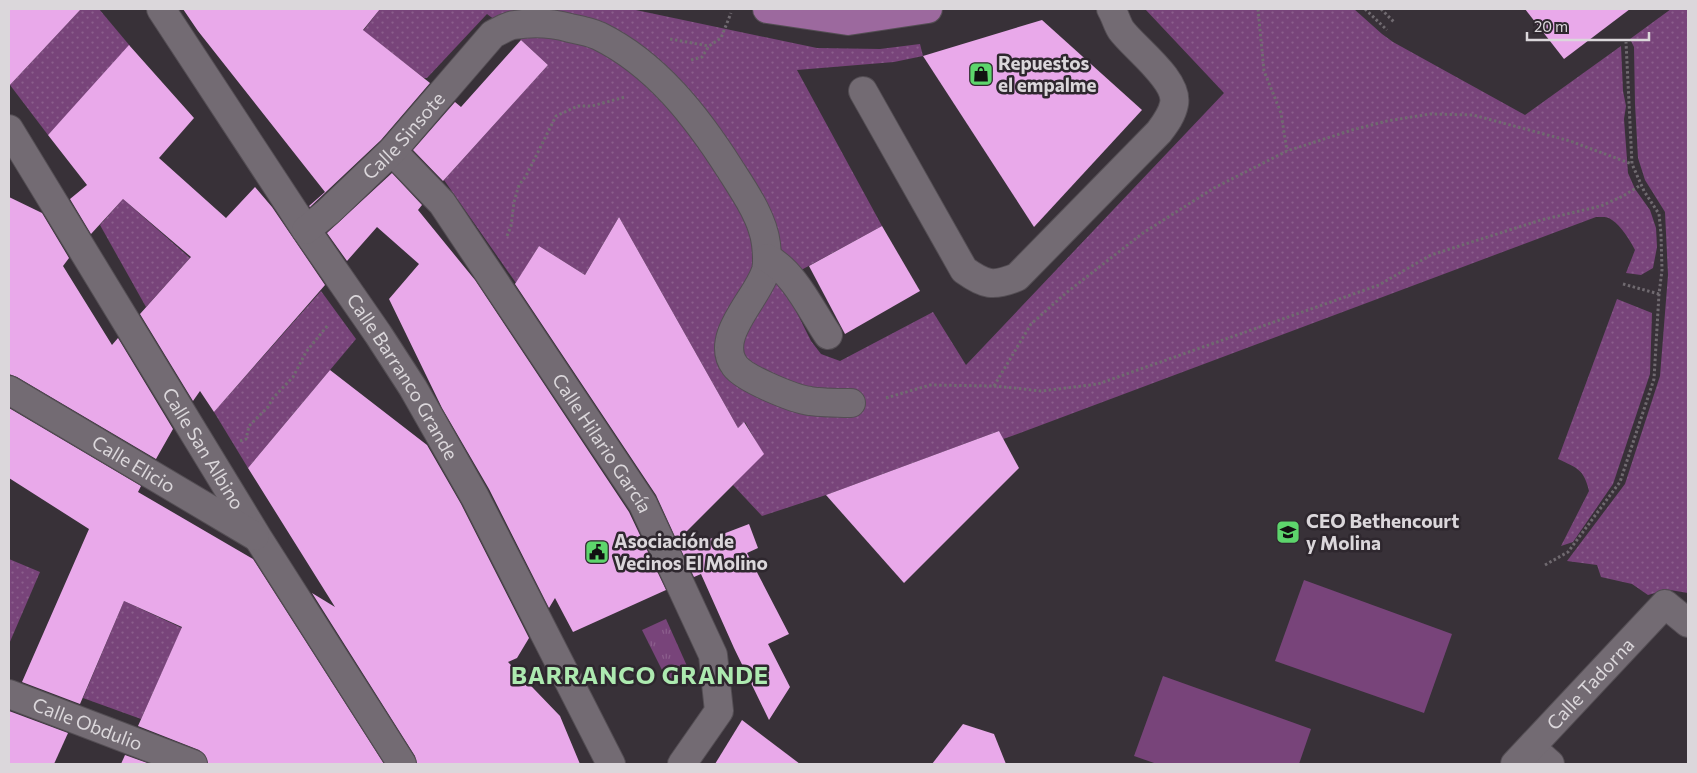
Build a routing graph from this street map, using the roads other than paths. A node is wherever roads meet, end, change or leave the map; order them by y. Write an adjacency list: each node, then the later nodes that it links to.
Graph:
1 (161, 9): 11 (street, Calle Barranco Grande)
2 (768, 9): 3 (main road)
3 (928, 9)
4 (1088, 9): 5 (street)
5 (1116, 19): 6 (street)
6 (863, 91)
7 (9, 129): 10 (street, Calle San Albino)
8 (392, 151): 11 (street, Calle Sinsote); 12 (street, Calle Sinsote); 23 (street, Calle Hilario García)
9 (9, 163): 10 (street)
10 (37, 174): 16 (street, Calle San Albino)
11 (306, 230): 22 (street, Calle Barranco Grande)
12 (767, 258): 13 (street); 15 (street)
13 (828, 335)
14 (9, 390): 16 (street, Calle Elicio)
15 (852, 403)
16 (258, 538): 21 (street, Calle San Albino)
17 (1688, 623): 19 (street, Calle Tadorna)
18 (9, 694): 20 (street, Calle Obdulio)
19 (1532, 759)
20 (193, 764)
21 (402, 764)
22 (611, 764)
23 (682, 764)

